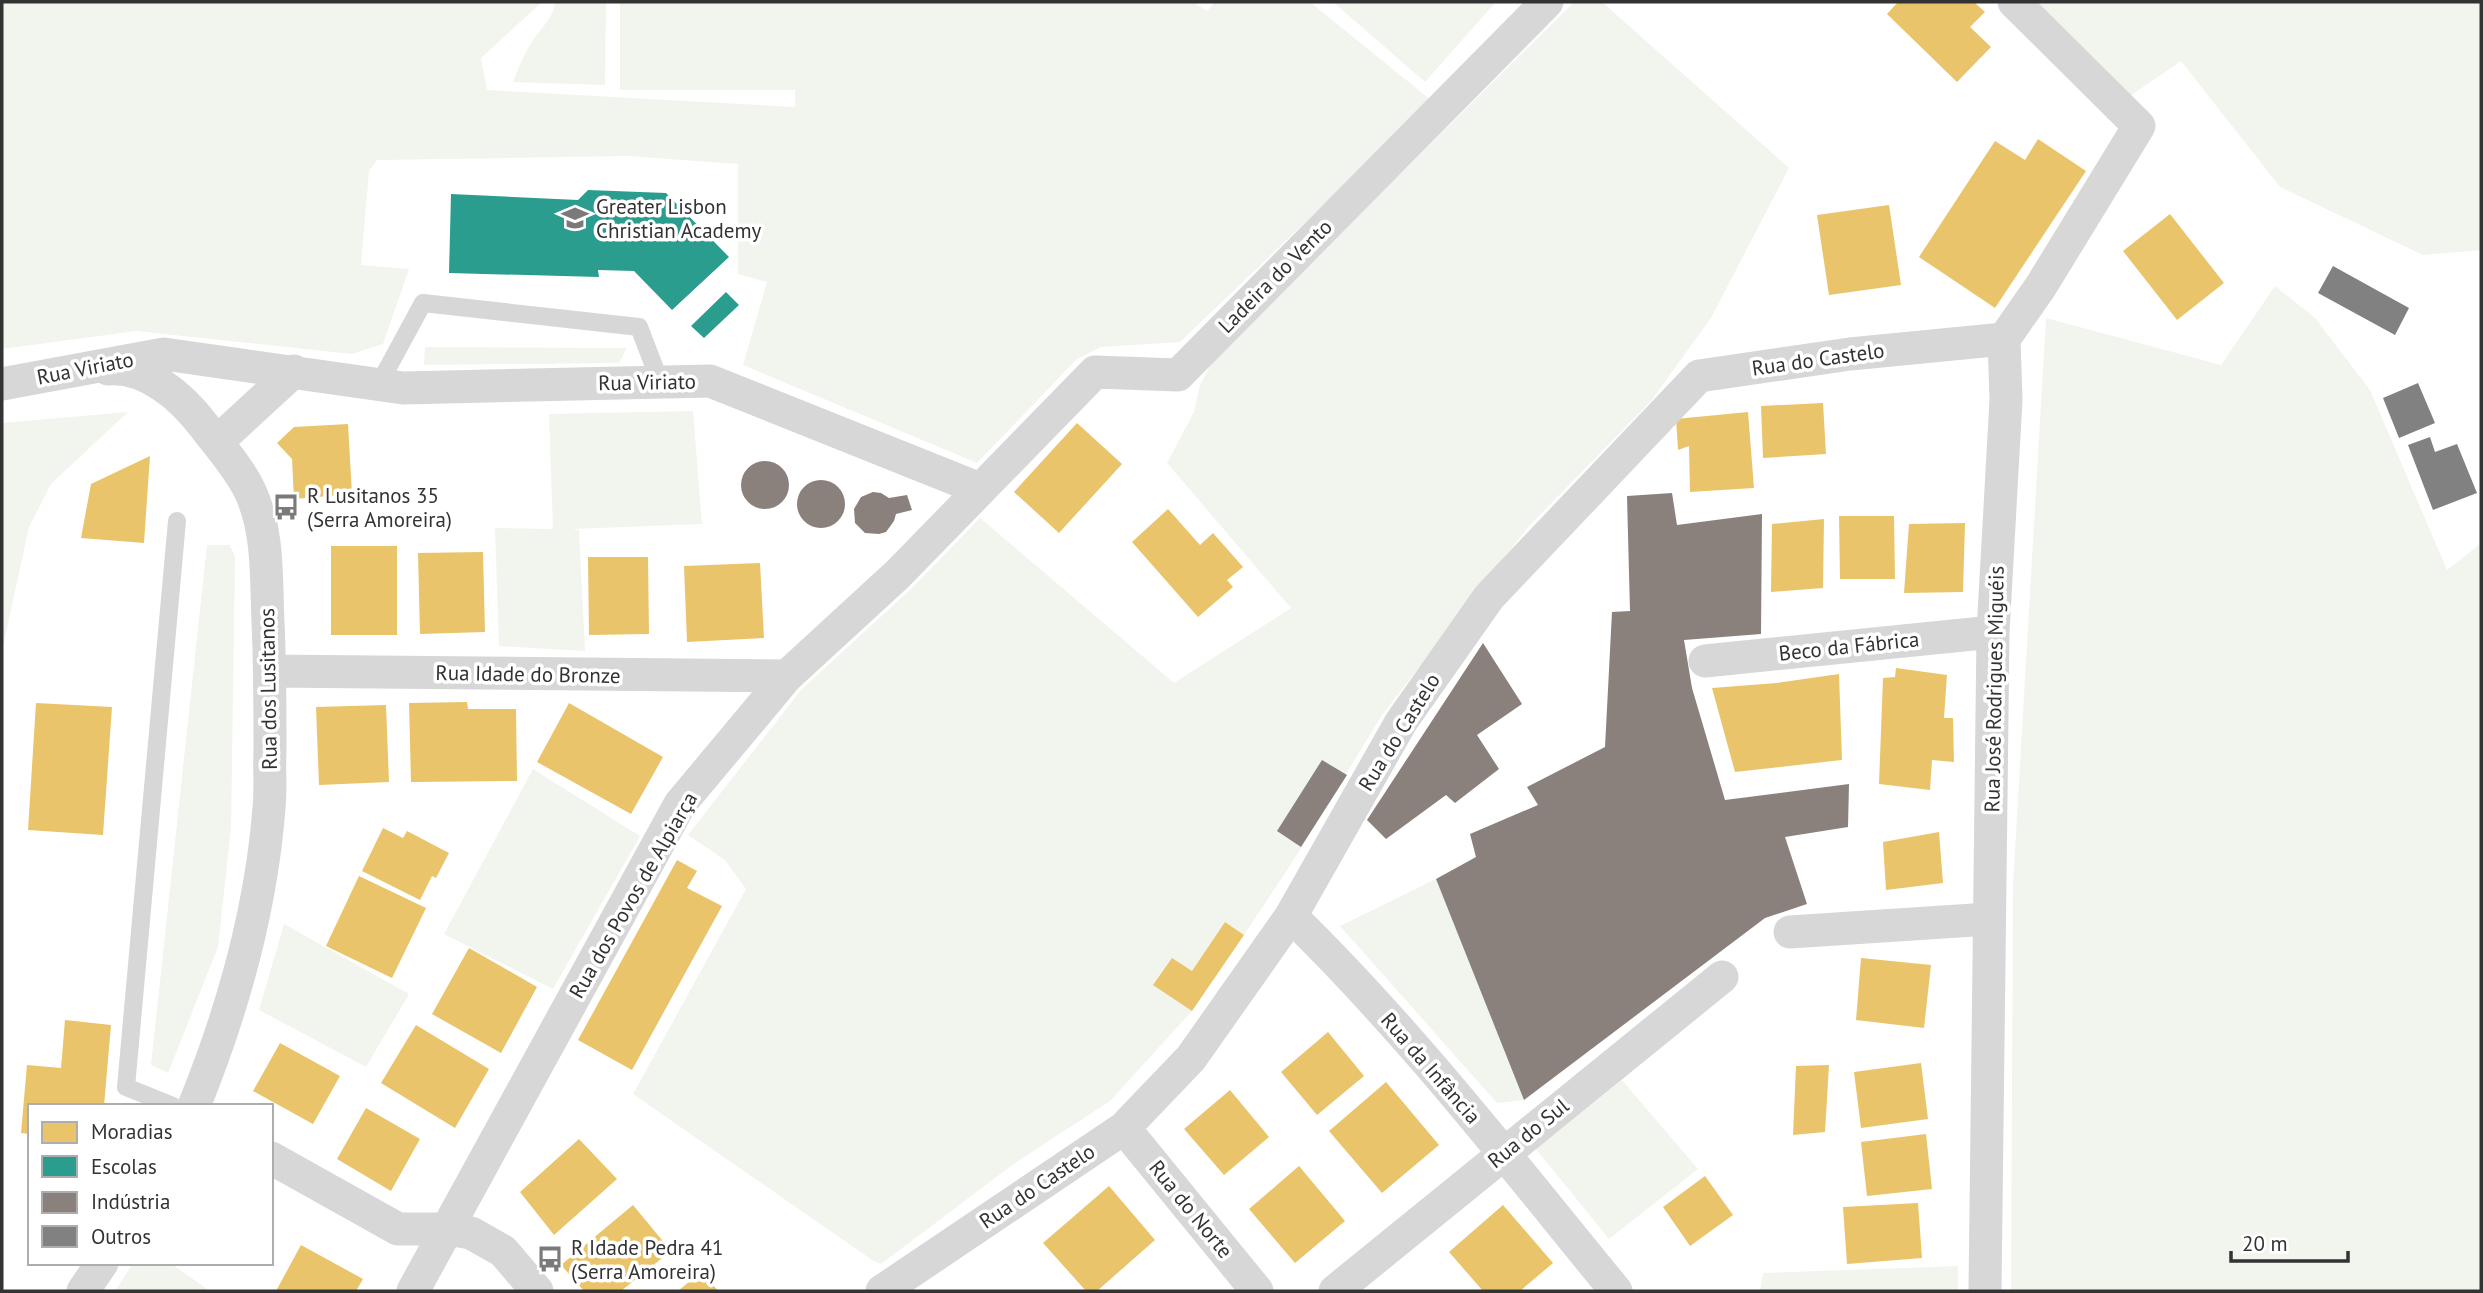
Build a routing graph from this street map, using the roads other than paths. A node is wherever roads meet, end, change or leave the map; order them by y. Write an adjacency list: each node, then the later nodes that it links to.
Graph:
1 (1547, 2): 10 (street, Ladeira do Vento)
2 (2014, 2): 3 (street)
3 (2004, 339): 12 (street, Rua José Rodrigues Miguéis); 16 (street, Rua do Castelo)
4 (76, 371): 5 (street, Rua Viriato); 7 (street, Rua Viriato); 9 (street, Rua dos Lusitanos)
5 (294, 371): 8 (street, Rua Viriato); 9 (street)
6 (660, 382): 8 (street, Rua Viriato); 8 (lane); 10 (street, Rua Viriato)
7 (2, 384)
8 (379, 384)
9 (217, 442): 14 (street, Rua dos Lusitanos)
10 (980, 489): 15 (street, Rua dos Povos de Alpiarça)
11 (177, 521): 20 (lane)
12 (1993, 632): 13 (street, Beco da Fábrica); 17 (street, Rua José Rodrigues Miguéis)
13 (1704, 661)
14 (270, 671): 15 (street, Rua Idade do Bronze); 21 (street, Rua dos Lusitanos)
15 (787, 676): 25 (street, Rua dos Povos de Alpiarça)
16 (1291, 916): 22 (street, Rua do Castelo); 23 (street, Rua da Infância)
17 (1989, 919): 18 (street); 34 (street, Rua José Rodrigues Miguéis)
18 (1790, 932)
19 (1722, 977): 23 (street, Rua do Sul)
20 (168, 1104)
21 (195, 1104)
22 (1124, 1128): 27 (street, Rua do Castelo); 31 (street, Rua do Norte)
23 (1504, 1152): 32 (street, Rua do Sul); 33 (street, Rua da Infância)
24 (273, 1159): 25 (street)
25 (447, 1228): 29 (street, Rua dos Povos de Alpiarça); 30 (street)
26 (101, 1265): 28 (street)
27 (887, 1290)
28 (83, 1291)
29 (413, 1291)
30 (537, 1291)
31 (1257, 1291)
32 (1335, 1291)
33 (1616, 1291)
34 (1986, 1291)

